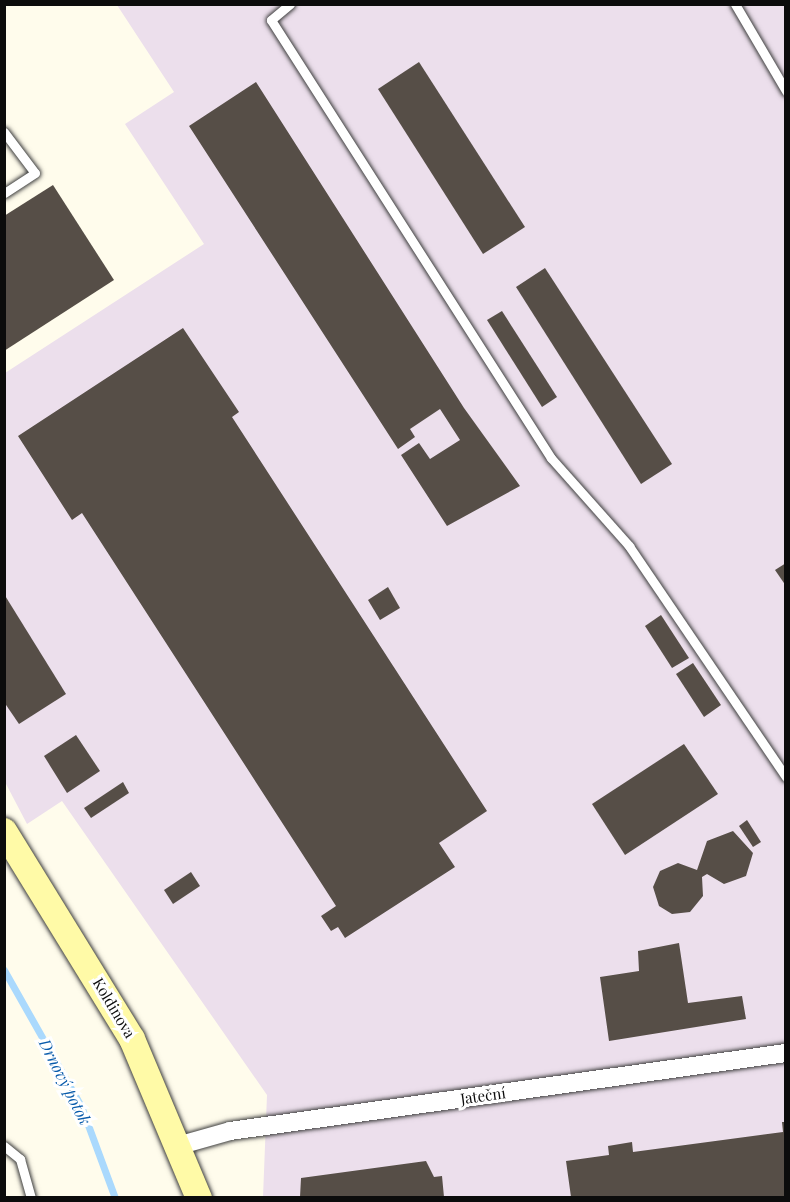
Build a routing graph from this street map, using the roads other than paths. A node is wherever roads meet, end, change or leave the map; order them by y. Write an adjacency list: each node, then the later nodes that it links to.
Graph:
1 (290, 4): 6 (lane)
2 (735, 4): 3 (lane)
3 (786, 91)
4 (4, 132): 5 (lane)
5 (4, 193)
6 (786, 777)
7 (4, 831): 9 (street, Koldinova)
8 (786, 1053): 9 (street, Jateční)
9 (181, 1145): 12 (street, Koldinova)
10 (4, 1146): 11 (lane)
11 (31, 1197)
12 (199, 1197)

